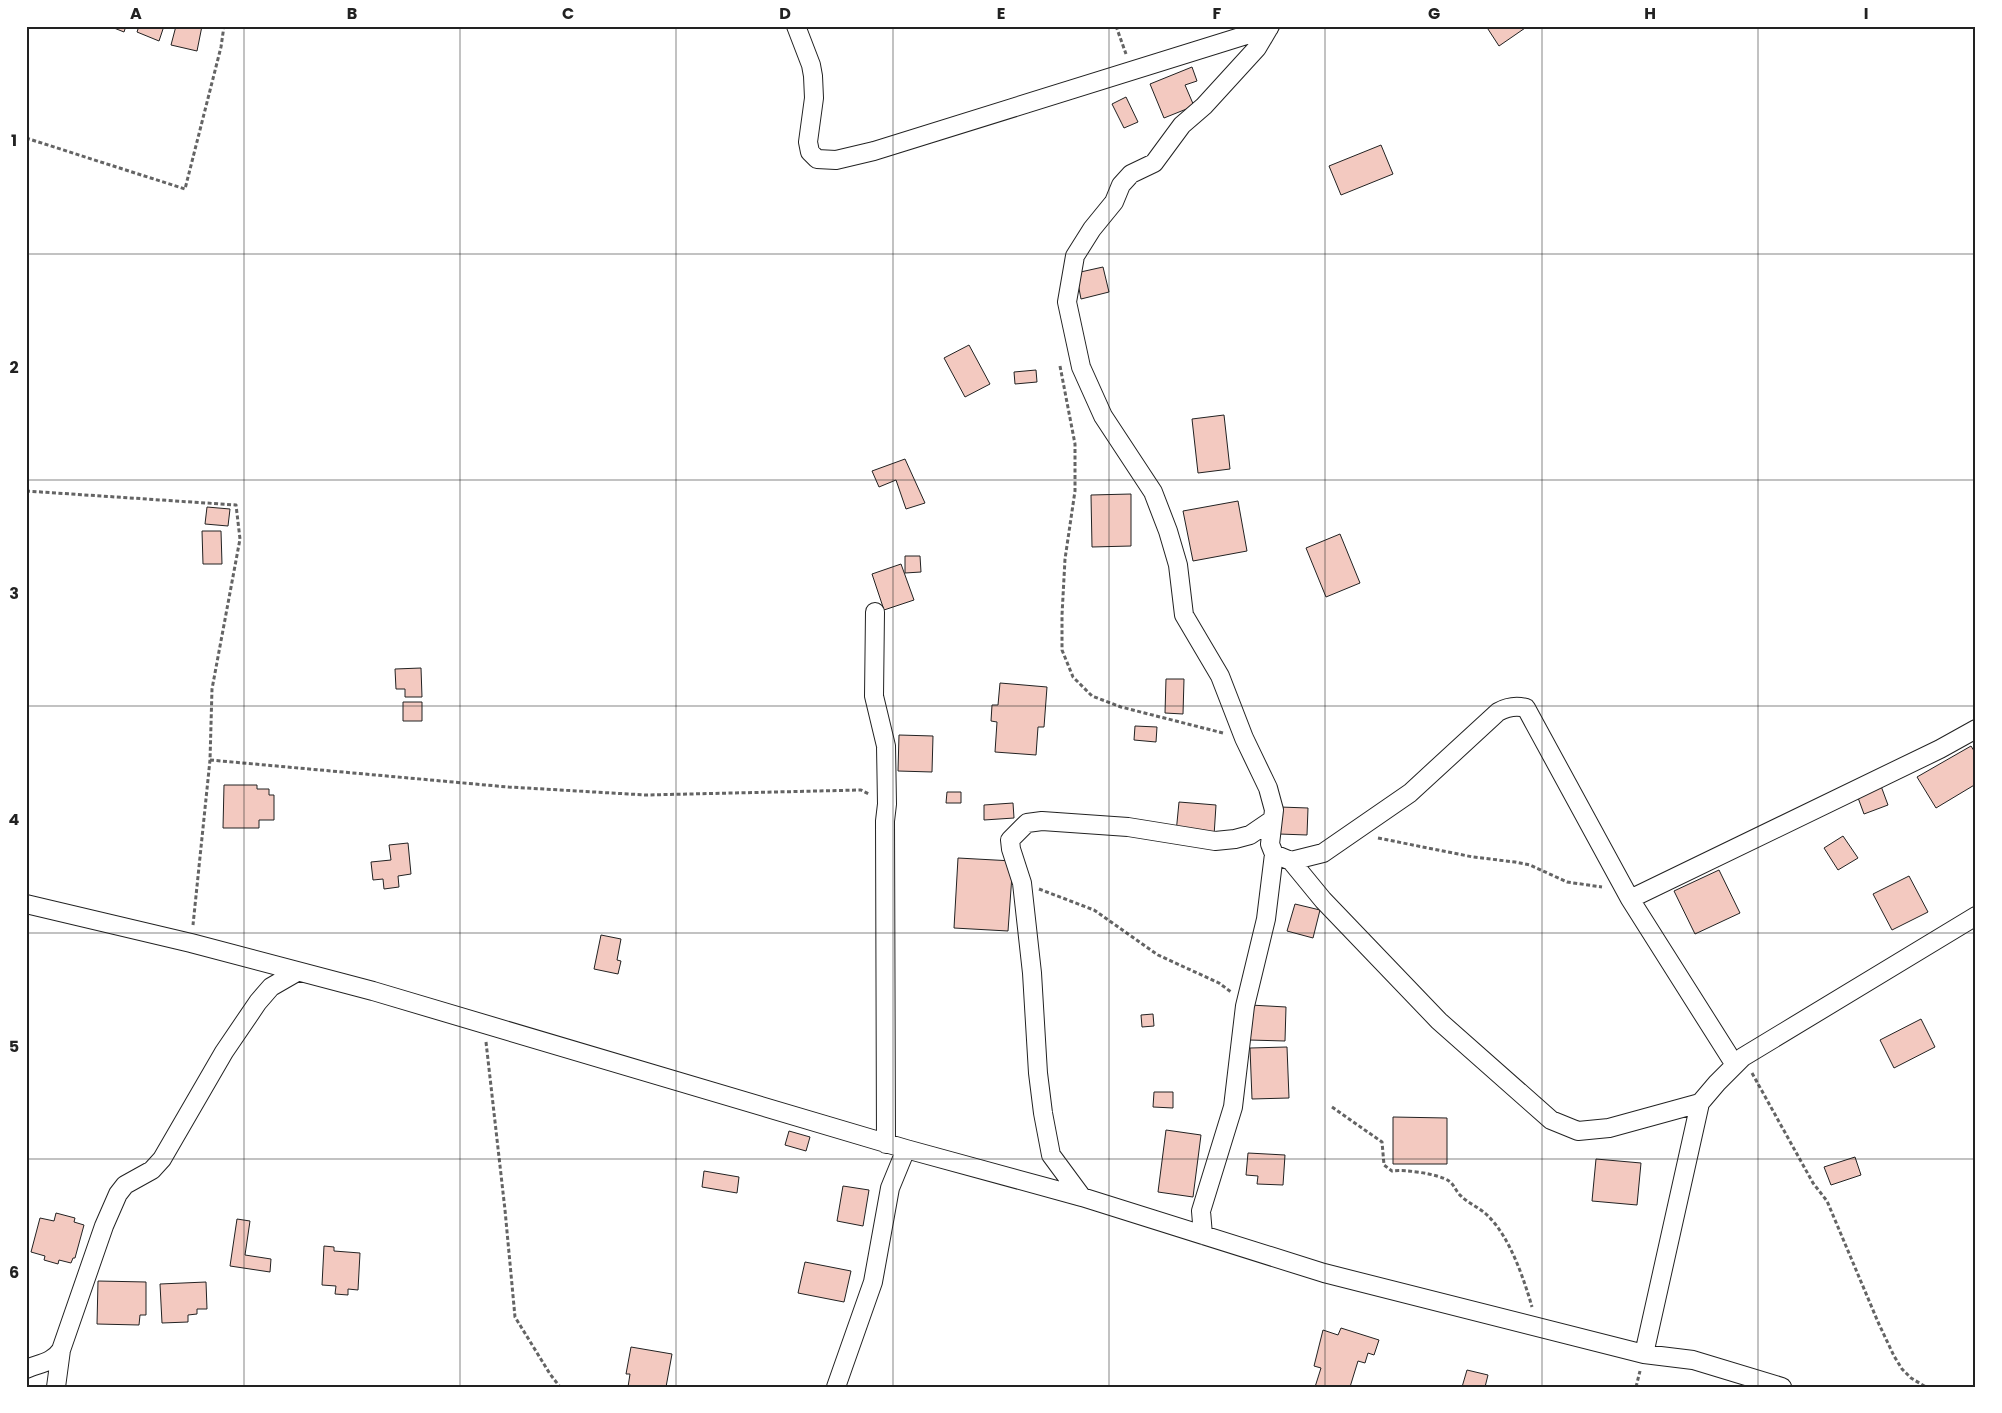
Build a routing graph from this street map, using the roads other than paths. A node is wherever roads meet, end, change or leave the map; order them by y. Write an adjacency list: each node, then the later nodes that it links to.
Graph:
1 (796, 26): 2 (street)
2 (1270, 27): 5 (street)
3 (875, 612): 14 (street)
4 (1976, 729): 8 (street)
5 (1272, 820): 6 (street); 16 (street)
6 (1274, 854): 7 (street); 17 (street)
7 (1291, 861): 8 (street); 13 (street)
8 (1628, 894): 12 (street)
9 (26, 904): 11 (street)
10 (1976, 916): 12 (street)
11 (298, 972): 14 (street); 18 (street)
12 (1739, 1061): 13 (street)
13 (1700, 1102): 19 (street)
14 (886, 1144): 15 (street)
15 (906, 1149): 16 (street); 22 (street)
16 (1082, 1196): 17 (street)
17 (1203, 1235): 19 (street)
18 (62, 1350): 20 (street); 21 (street)
19 (1644, 1354): 23 (street)
20 (26, 1369)
21 (56, 1387)
22 (836, 1387)
23 (1782, 1387)

